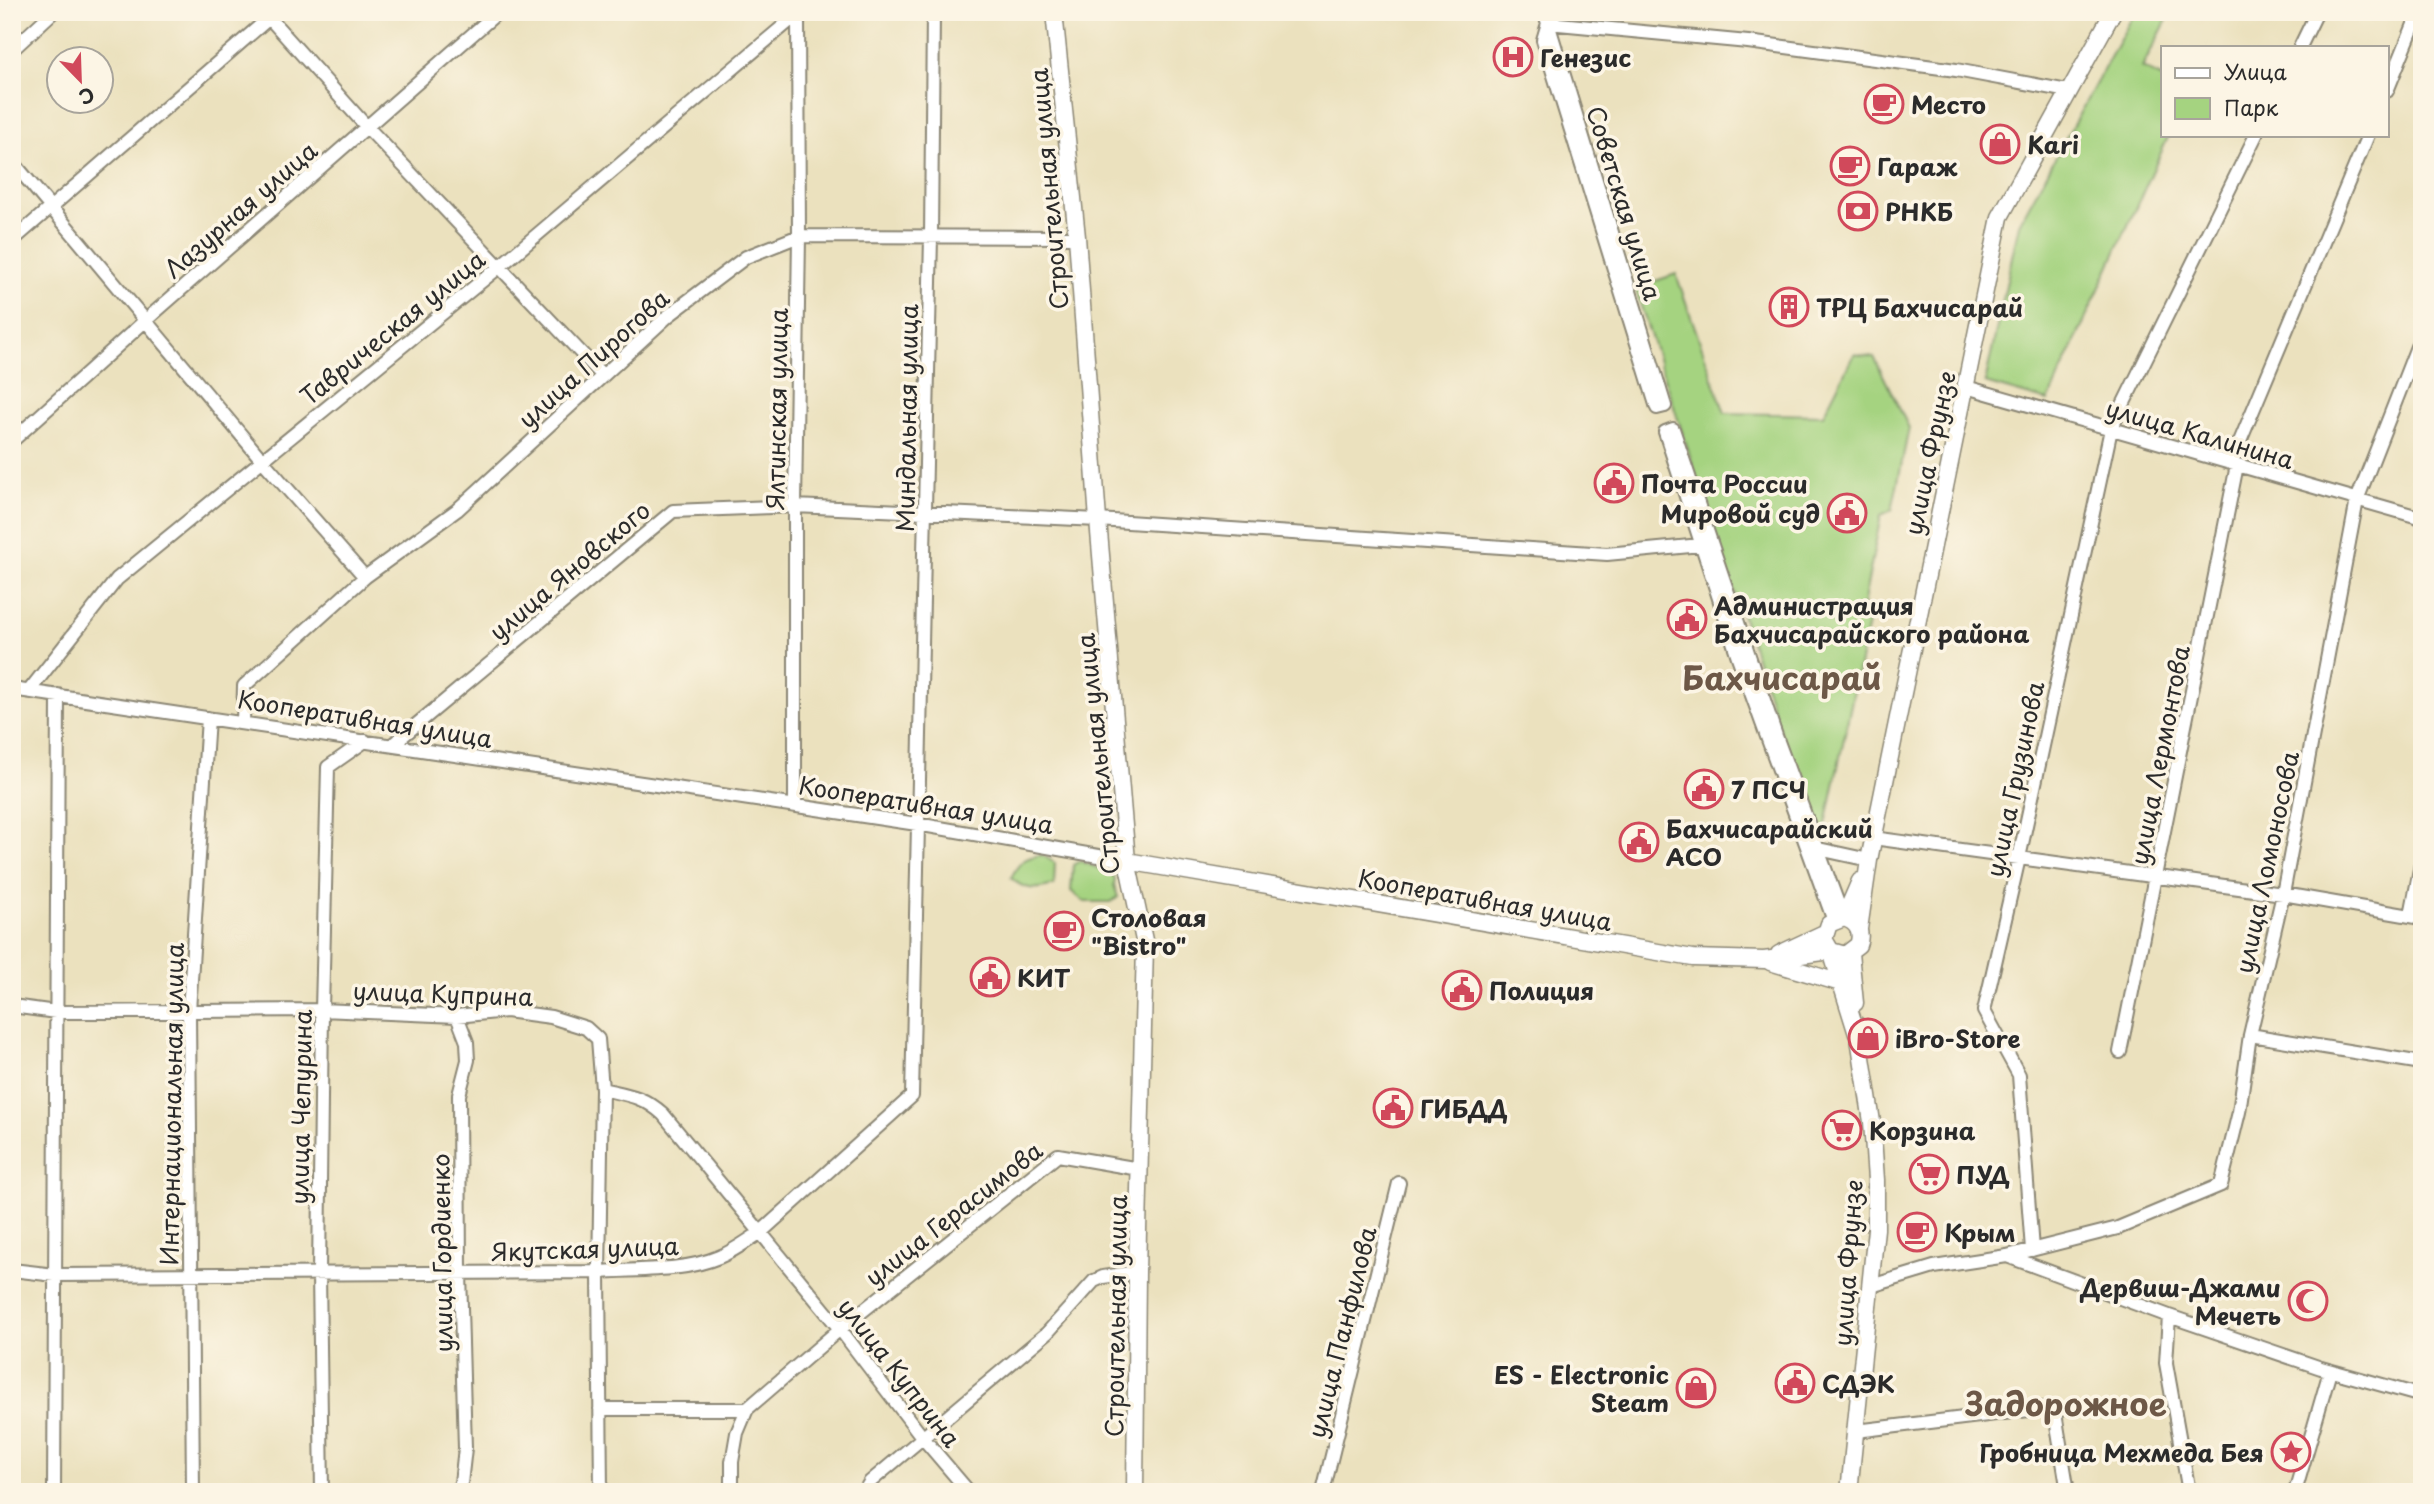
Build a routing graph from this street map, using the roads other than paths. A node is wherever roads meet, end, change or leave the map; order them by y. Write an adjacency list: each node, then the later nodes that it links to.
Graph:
1 (53, 12): 12 (street)
2 (498, 12): 15 (street, Лазурная улица)
3 (933, 12): 21 (street, Миндальная улица)
4 (1054, 12): 22 (main road, Строительная улица)
5 (2113, 12): 14 (main road, улица Фрунзе)
6 (2317, 12): 11 (street)
7 (2419, 12): 13 (street)
8 (799, 13): 20 (street, Ялтинская улица); 24 (street, Таврическая улица)
9 (270, 14): 15 (street); 19 (street)
10 (1546, 18): 14 (street); 29 (street, Советская улица)
11 (2300, 46)
12 (12, 50)
13 (2388, 89)
14 (2068, 91): 28 (main road, улица Фрунзе)
15 (366, 126): 24 (street); 25 (street, Лазурная улица)
16 (2256, 136): 31 (street, улица Грузинова)
17 (2368, 136): 34 (street, улица Лермонтова)
18 (12, 161): 19 (street)
19 (52, 208): 23 (street); 25 (street)
20 (799, 236): 21 (street, улица Пирогова); 27 (street, улица Пирогова); 36 (street, Ялтинская улица)
21 (931, 237): 22 (street, улица Пирогова); 37 (street, Миндальная улица)
22 (1077, 237): 39 (main road, Строительная улица)
23 (12, 242)
24 (499, 267): 27 (street); 33 (street, Таврическая улица)
25 (146, 320): 32 (street, Лазурная улица); 33 (street)
26 (2422, 334): 35 (street, улица Ломоносова)
27 (603, 376): 41 (street, улица Пирогова)
28 (1966, 387): 31 (street, улица Калинина); 51 (main road, улица Фрунзе)
29 (1665, 406)
30 (1673, 429): 40 (street)
31 (2111, 429): 34 (street, улица Калинина); 53 (street, улица Грузинова)
32 (12, 441)
33 (262, 460): 41 (street); 43 (street, Таврическая улица)
34 (2234, 464): 35 (street, улица Калинина); 57 (street, улица Лермонтова)
35 (2357, 499): 38 (street, улица Калинина); 58 (street, улица Ломоносова)
36 (795, 506): 37 (street, улица Яновского); 48 (street, улица Яновского); 49 (street, Ялтинская улица)
37 (925, 512): 39 (street, улица Яновского); 50 (street, Миндальная улица)
38 (2422, 518)
39 (1098, 520): 40 (street, улица Яновского); 56 (main road, Строительная улица)
40 (1706, 544): 52 (street)
41 (365, 577): 46 (street, улица Пирогова)
42 (12, 689): 43 (street, Кооперативная улица)
43 (29, 691): 44 (street, Кооперативная улица)
44 (58, 695): 45 (street, Кооперативная улица); 68 (street)
45 (208, 718): 46 (street, Кооперативная улица); 67 (street, Интернациональная улица)
46 (243, 723): 47 (street, Кооперативная улица)
47 (365, 741): 48 (street, Кооперативная улица); 66 (street, улица Чепурина)
48 (392, 745): 49 (street, Кооперативная улица)
49 (795, 806): 50 (street, Кооперативная улица)
50 (917, 824): 56 (street, Кооперативная улица); 77 (street, Якутская улица)
51 (1873, 838): 53 (street); 55 (main road, улица Фрунзе)
52 (1812, 847): 55 (street); 60 (street)
53 (2019, 858): 57 (street); 78 (street, улица Грузинова)
54 (2422, 859): 59 (street)
55 (1869, 860): 60 (main road, улица Фрунзе)
56 (1127, 861): 63 (main road, Кооперативная улица); 75 (main road, Строительная улица)
57 (2156, 878): 58 (street); 72 (street, улица Лермонтова)
58 (2283, 894): 59 (street); 71 (street, улица Ломоносова)
59 (2416, 917)
60 (1842, 924): 61 (main road); 62 (main road, улица Фрунзе); 63 (main road)
61 (1831, 951): 62 (main road, Кооперативная улица); 63 (main road, Кооперативная улица); 64 (main road)
62 (1850, 953): 70 (main road, улица Фрунзе)
63 (1764, 960): 64 (main road)
64 (1841, 983): 70 (main road)
65 (12, 1006): 68 (street, улица Куприна)
66 (322, 1010): 67 (street, улица Куприна); 69 (street, улица Куприна); 83 (street, улица Чепурина)
67 (189, 1011): 68 (street, улица Куприна); 85 (street, Интернациональная улица)
68 (56, 1012): 86 (street)
69 (457, 1016): 74 (street, улица Куприна); 84 (street, улица Гордиенко)
70 (1857, 1034): 87 (main road, улица Фрунзе)
71 (2250, 1035): 73 (street); 78 (street, улица Ломоносова)
72 (2120, 1052)
73 (2422, 1063)
74 (602, 1089): 77 (street, улица Куприна); 81 (street)
75 (1139, 1169): 82 (main road, Строительная улица); 89 (street, улица Герасимова)
76 (1399, 1183): 105 (street, улица Панфилова)
77 (761, 1232): 81 (street, Якутская улица); 89 (street, улица Куприна)
78 (2032, 1250): 79 (street, улица Ломоносова)
79 (2007, 1256): 87 (street, улица Ломоносова); 88 (street)
80 (12, 1270): 86 (street, Якутская улица)
81 (599, 1272): 84 (street, Якутская улица); 92 (street)
82 (1137, 1272): 95 (street); 104 (main road, Строительная улица)
83 (319, 1273): 84 (street, Якутская улица); 85 (street, Якутская улица); 98 (street, улица Чепурина)
84 (460, 1273): 99 (street, улица Гордиенко)
85 (190, 1274): 86 (street, Якутская улица); 97 (street, Интернациональная улица)
86 (55, 1275): 96 (street)
87 (1871, 1286): 94 (main road, улица Фрунзе)
88 (2169, 1316): 90 (street); 108 (street)
89 (840, 1329): 93 (street, улица Герасимова); 95 (street, улица Куприна)
90 (2330, 1371): 91 (street); 109 (street)
91 (2422, 1396)
92 (600, 1409): 93 (street); 100 (street)
93 (747, 1409): 101 (street, улица Герасимова)
94 (1856, 1431): 106 (main road, улица Фрунзе); 107 (street)
95 (923, 1438): 102 (street); 103 (street, улица Куприна)
96 (54, 1492)
97 (193, 1492)
98 (322, 1492)
99 (460, 1492)
100 (601, 1492)
101 (732, 1492)
102 (864, 1492)
103 (969, 1492)
104 (1136, 1492)
105 (1324, 1492)
106 (1849, 1492)
107 (2068, 1492)
108 (2189, 1492)
109 (2295, 1492)

